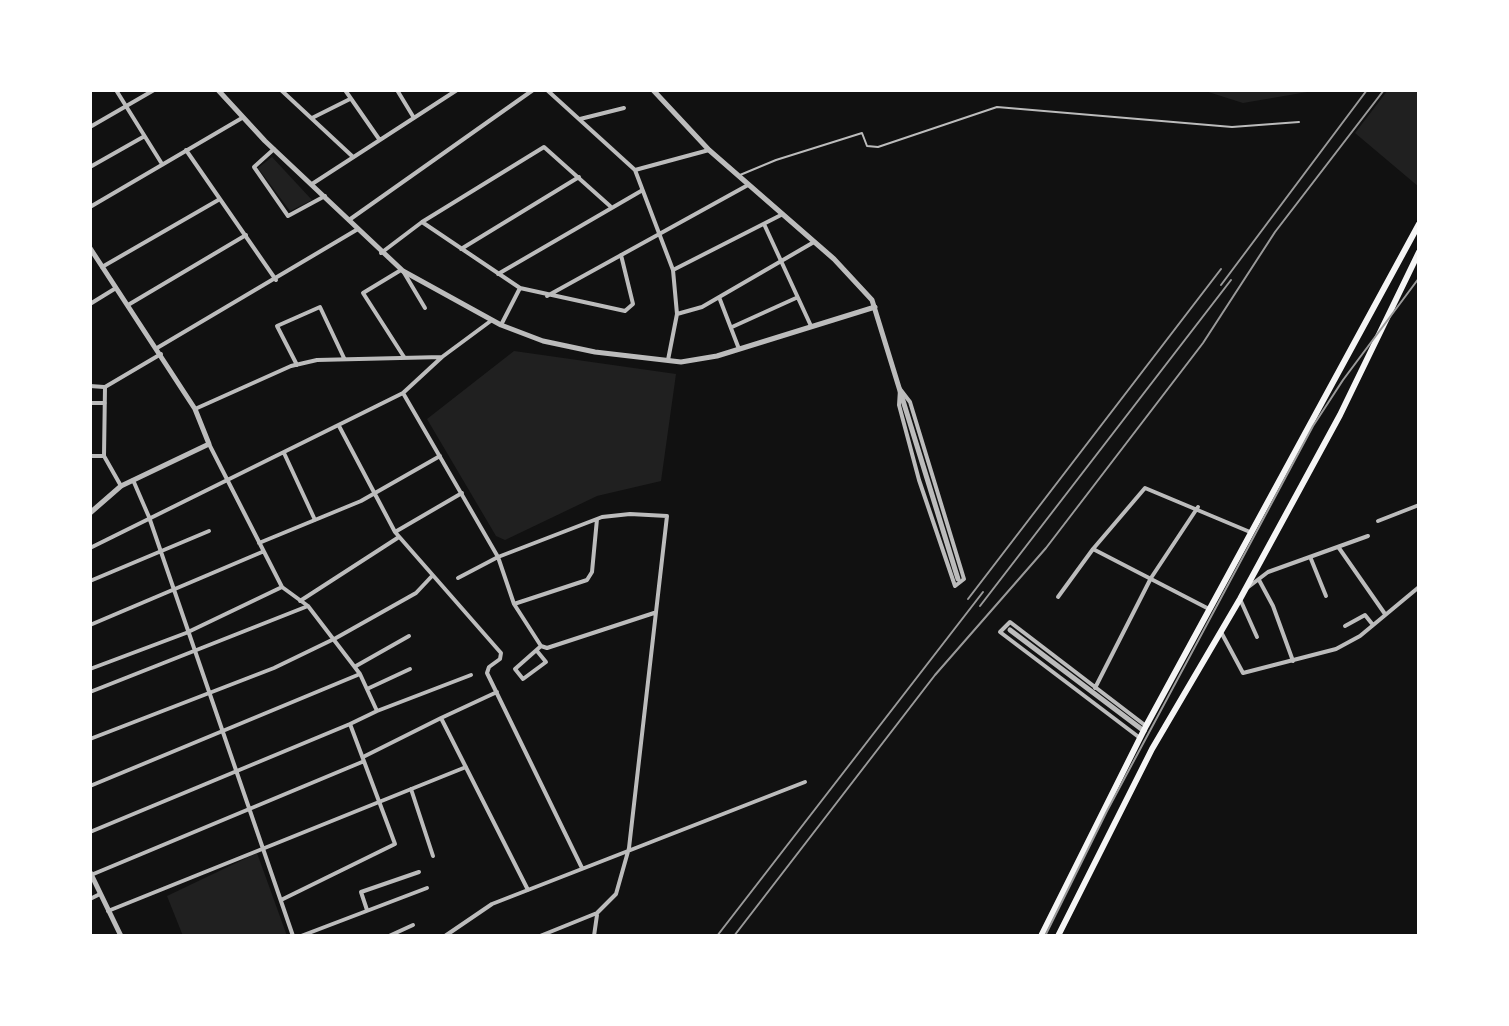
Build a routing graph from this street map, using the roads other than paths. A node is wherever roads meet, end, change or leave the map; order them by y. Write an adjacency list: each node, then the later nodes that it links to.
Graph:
1 (116, 90): 12 (street)
2 (154, 90): 12 (street)
3 (218, 90): 14 (street)
4 (281, 90): 15 (street)
5 (345, 90): 11 (street)
6 (397, 90): 16 (street)
7 (457, 90): 16 (street)
8 (533, 90): 39 (street)
9 (547, 90): 17 (street)
10 (653, 90): 24 (street)
11 (350, 99): 15 (street); 21 (street)
12 (126, 106): 19 (street); 20 (street)
13 (624, 108): 17 (street)
14 (242, 118): 22 (street); 23 (street)
15 (312, 118): 25 (street)
16 (414, 118): 21 (street)
17 (580, 119): 28 (street)
18 (1299, 122): 29 (lane)
19 (90, 127)
20 (143, 137): 26 (street); 27 (street)
21 (379, 139): 25 (street)
22 (274, 149): 31 (street); 34 (street)
23 (186, 150): 26 (street); 35 (street)
24 (709, 150): 28 (street); 29 (street)
25 (352, 156): 31 (street)
26 (162, 164): 37 (street)
27 (90, 167)
28 (635, 170): 33 (street)
29 (739, 176): 32 (street)
30 (579, 177): 36 (street); 40 (street); 48 (street)
31 (312, 184): 34 (street)
32 (748, 185): 38 (street); 44 (street)
33 (642, 190): 36 (street); 44 (street)
34 (325, 196): 39 (street)
35 (220, 199): 45 (street); 54 (street)
36 (610, 206): 58 (street)
37 (90, 207)
38 (781, 215): 41 (street); 46 (street)
39 (349, 220): 43 (street)
40 (422, 222): 48 (street); 50 (street)
41 (764, 224): 52 (street); 56 (street)
42 (1419, 224): 107 (main road)
43 (358, 229): 50 (street); 59 (street)
44 (661, 233): 51 (street); 56 (street)
45 (246, 235): 59 (street); 66 (street)
46 (814, 242): 52 (street); 67 (street)
47 (90, 248): 54 (street)
48 (461, 249): 58 (street)
49 (1419, 252): 57 (main road)
50 (381, 253): 55 (street)
51 (621, 255): 62 (street); 62 (street)
52 (781, 259): 63 (street); 64 (street)
53 (1419, 266): 57 (main road)
54 (102, 267): 60 (street)
55 (402, 270): 68 (street); 70 (street); 76 (street)
56 (673, 270): 69 (street)
57 (1408, 273): 126 (main road)
58 (498, 274): 61 (street)
59 (276, 280): 75 (street)
60 (116, 288): 65 (street); 66 (street)
61 (520, 288): 62 (street); 71 (street)
62 (546, 296)
63 (719, 297): 69 (street); 73 (street)
64 (796, 298): 72 (street); 73 (street)
65 (90, 304)
66 (128, 305): 75 (street)
67 (875, 307): 72 (street); 83 (street)
68 (425, 308)
69 (677, 314): 79 (street)
70 (492, 320): 71 (street); 77 (street)
71 (501, 325): 79 (street)
72 (811, 326): 74 (street)
73 (732, 327): 74 (street)
74 (739, 349): 79 (street)
75 (159, 351): 82 (street); 87 (street)
76 (404, 357): 77 (street); 78 (street)
77 (442, 357): 84 (street)
78 (344, 358): 80 (street); 80 (street)
79 (668, 360)
80 (297, 365): 87 (street)
81 (90, 386): 82 (street)
82 (105, 387): 86 (street)
83 (900, 389): 83 (street); 121 (street)
84 (403, 393): 88 (street); 93 (street)
85 (90, 403): 86 (street)
86 (105, 403): 92 (street)
87 (195, 409): 89 (street)
88 (339, 426): 90 (street); 98 (street)
89 (209, 444): 94 (street); 95 (street)
90 (283, 452): 94 (street); 104 (street)
91 (90, 456): 92 (street)
92 (104, 456): 96 (street)
93 (440, 456): 97 (street); 98 (street)
94 (226, 479): 102 (street); 110 (street)
95 (133, 480): 96 (street); 102 (street)
96 (121, 486): 101 (street)
97 (462, 493): 108 (street); 116 (street)
98 (375, 494): 104 (street); 108 (street)
99 (1419, 505): 105 (street)
100 (1198, 507): 107 (street); 113 (street); 120 (street)
101 (90, 513)
102 (149, 517): 111 (street); 114 (street)
103 (597, 519): 116 (street); 132 (street); 135 (street)
104 (315, 520): 110 (street)
105 (1378, 521)
106 (209, 531): 114 (street)
107 (1250, 532): 134 (main road)
108 (397, 534): 118 (street); 131 (street)
109 (1368, 536): 112 (street)
110 (258, 543): 115 (street)
111 (90, 548)
112 (1339, 548): 117 (street); 136 (street)
113 (1093, 549): 120 (street); 129 (street)
114 (160, 552): 123 (street); 127 (street)
115 (262, 552): 124 (street); 127 (street)
116 (498, 557): 119 (street); 132 (street)
117 (1311, 559): 122 (street); 128 (street)
118 (432, 576): 145 (street); 157 (street)
119 (458, 578)
120 (1151, 578): 134 (street); 154 (street)
121 (958, 579)
122 (1259, 580): 126 (street); 148 (street)
123 (90, 581)
124 (282, 587): 131 (street); 142 (street)
125 (1419, 587): 136 (street)
126 (1245, 589): 130 (main road)
127 (173, 592): 137 (street); 142 (street)
128 (1326, 596)
129 (1058, 597)
130 (1240, 599): 141 (main road); 144 (street)
131 (300, 601): 133 (street)
132 (514, 604): 146 (street)
133 (308, 606): 145 (street); 147 (street)
134 (1209, 609): 163 (main road)
135 (654, 613): 146 (street); 175 (street)
136 (1385, 614): 138 (street)
137 (90, 625)
138 (1373, 625): 139 (street); 148 (street)
139 (1345, 626)
140 (1010, 630): 163 (street)
141 (1221, 632): 148 (street); 197 (main road)
142 (186, 633): 147 (street); 150 (street)
143 (409, 636): 149 (street)
144 (1257, 637)
145 (336, 638): 149 (street); 158 (street)
146 (539, 648): 146 (street)
147 (194, 653): 156 (street); 158 (street)
148 (1293, 661)
149 (356, 666): 152 (street)
150 (90, 669)
151 (410, 669): 155 (street)
152 (360, 674): 155 (street); 162 (street)
153 (471, 675): 159 (street)
154 (1095, 688): 163 (street); 163 (street)
155 (367, 689): 159 (street)
156 (90, 692)
157 (497, 692): 160 (street); 177 (street)
158 (207, 693): 162 (street); 164 (street)
159 (377, 711): 161 (street)
160 (441, 718): 165 (street); 166 (street)
161 (350, 724): 165 (street); 167 (street)
162 (223, 732): 167 (street); 169 (street)
163 (1143, 732): 196 (main road)
164 (90, 739)
165 (363, 759): 171 (street); 172 (street)
166 (466, 767): 170 (street); 181 (street)
167 (236, 772): 172 (street); 173 (street)
168 (805, 782): 175 (street)
169 (90, 786)
170 (411, 789): 171 (street); 176 (street)
171 (379, 803): 174 (street); 184 (street)
172 (250, 810): 174 (street); 179 (street)
173 (90, 832)
174 (264, 848): 184 (street); 186 (street)
175 (629, 848): 177 (street); 187 (street)
176 (433, 856)
177 (582, 868): 181 (street)
178 (419, 872): 185 (street)
179 (91, 874): 182 (street)
180 (427, 888): 185 (street)
181 (528, 890): 193 (street)
182 (100, 894): 183 (street); 186 (street)
183 (90, 899)
184 (281, 900): 190 (street)
185 (367, 910): 191 (street)
186 (108, 911): 189 (street)
187 (597, 913): 194 (street); 195 (street)
188 (413, 925): 192 (street)
189 (121, 936)
190 (293, 936)
191 (301, 936)
192 (389, 936)
193 (445, 936)
194 (540, 936)
195 (594, 936)
196 (1041, 936)
197 (1058, 936)

